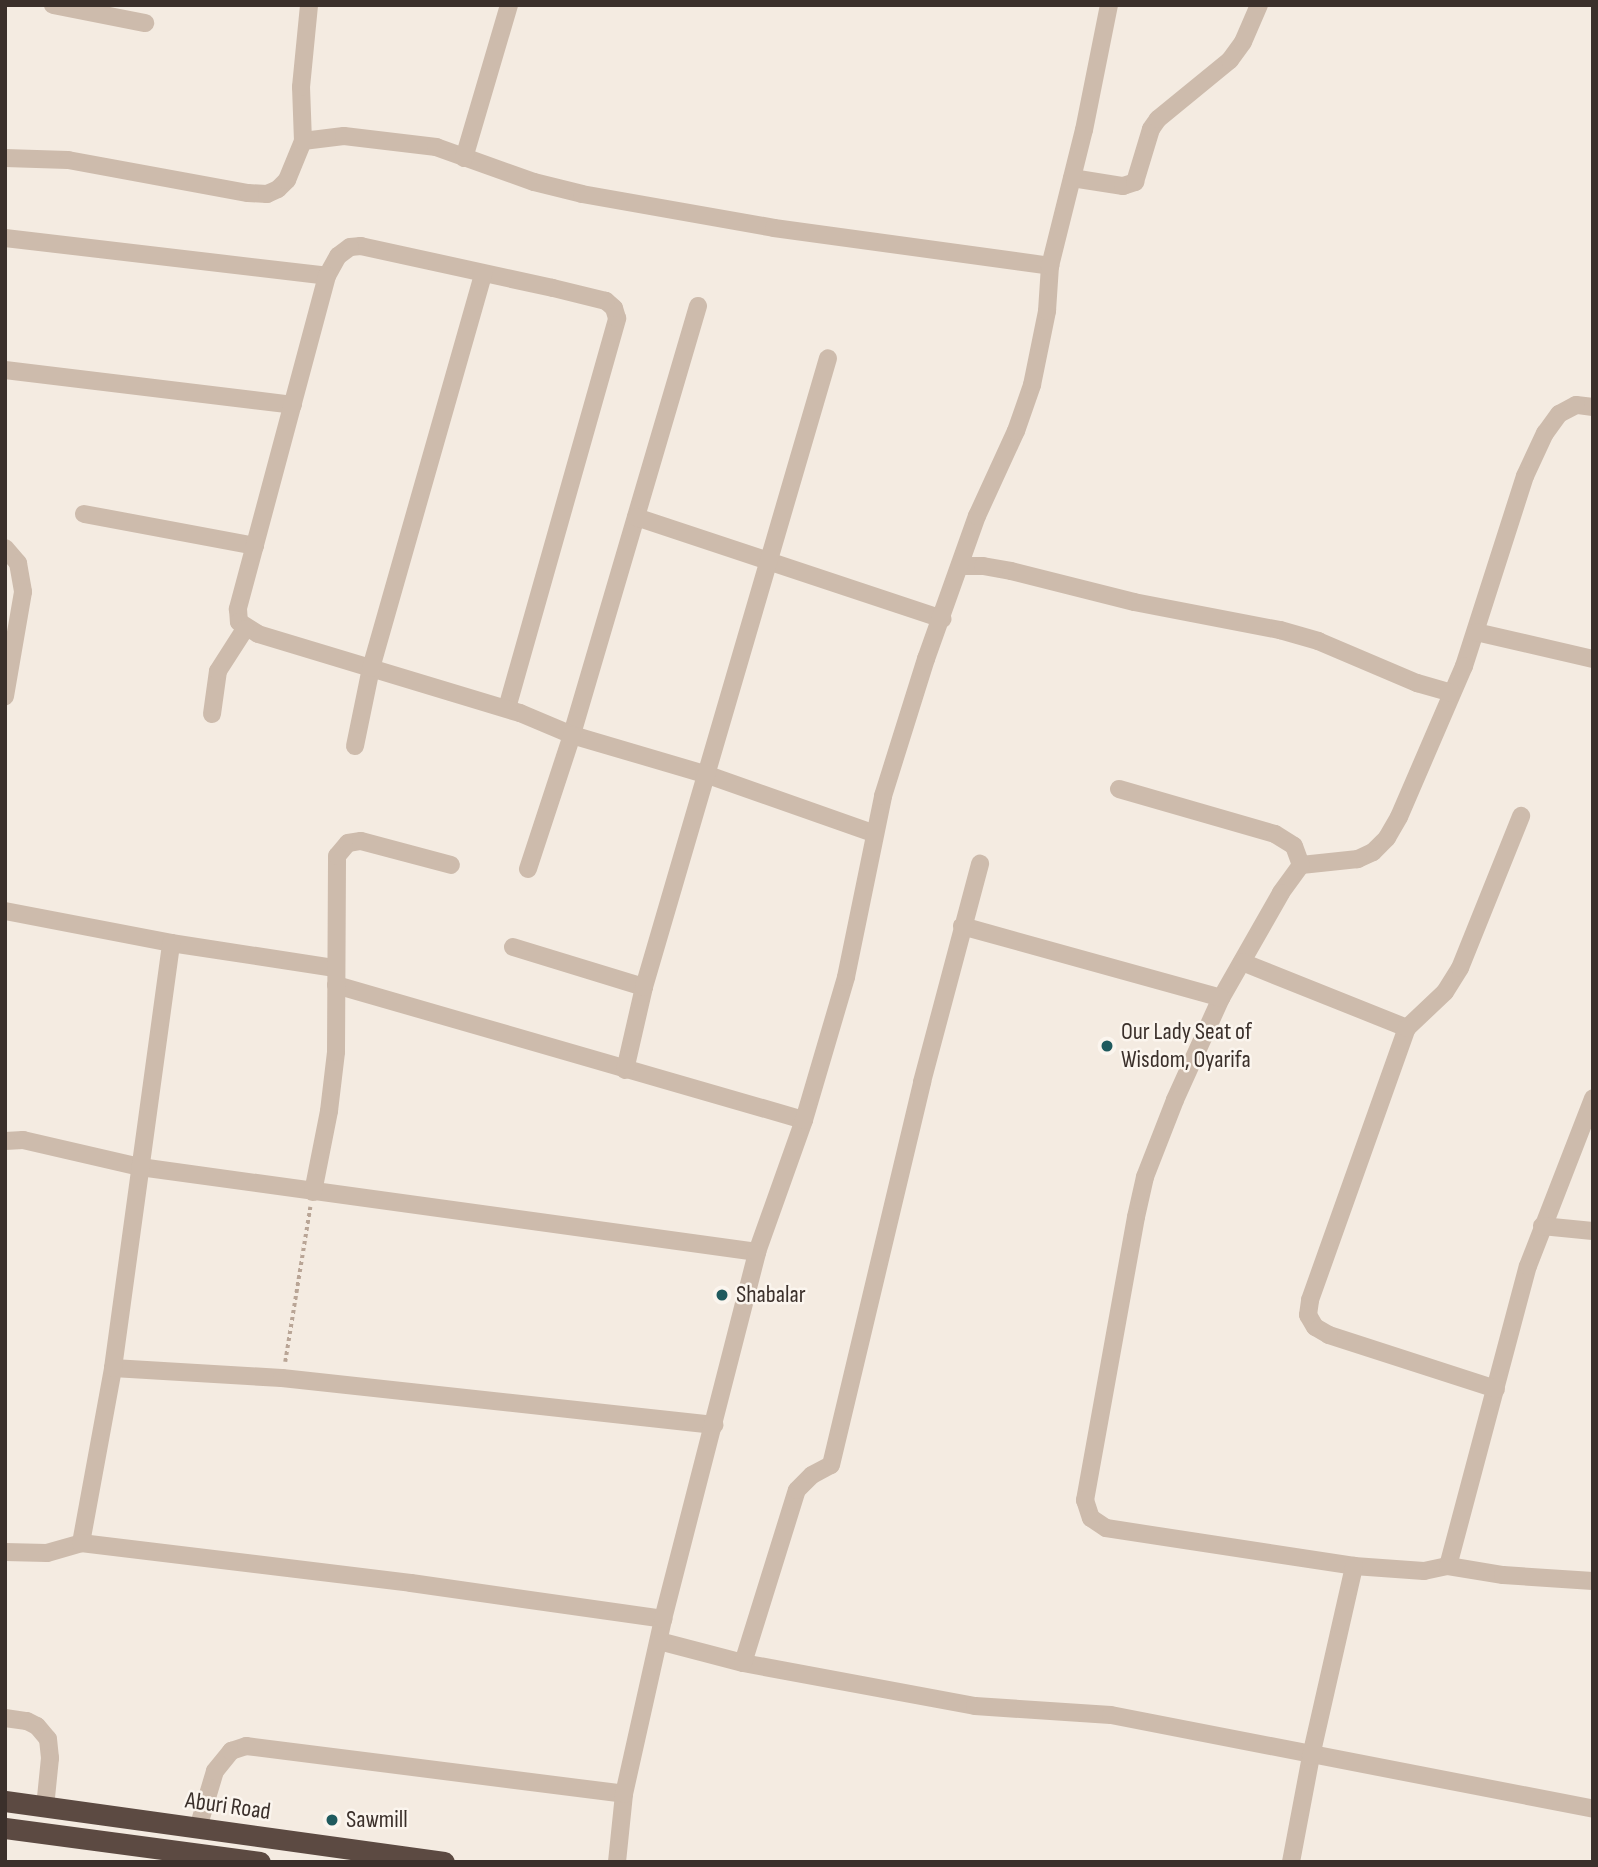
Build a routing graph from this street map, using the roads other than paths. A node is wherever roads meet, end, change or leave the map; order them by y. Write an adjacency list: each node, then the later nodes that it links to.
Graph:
1 (53, 5): 6 (street)
2 (309, 5): 7 (street)
3 (509, 5): 9 (street)
4 (1110, 5): 10 (street)
5 (1259, 5): 10 (street)
6 (145, 23)
7 (303, 141): 8 (street); 9 (street)
8 (5, 158)
9 (464, 158): 12 (street)
10 (1072, 178): 12 (street)
11 (5, 238): 14 (street)
12 (1050, 267): 25 (street)
13 (483, 274): 14 (street); 30 (street); 33 (street)
14 (327, 276): 18 (street)
15 (698, 306): 21 (street)
16 (828, 358): 24 (street)
17 (5, 370): 18 (street)
18 (293, 405): 22 (street)
19 (1593, 407): 28 (street)
20 (84, 514): 22 (street)
21 (636, 517): 24 (street); 35 (street)
22 (255, 546): 27 (street)
23 (5, 548): 32 (street)
24 (770, 562): 26 (street); 37 (street)
25 (960, 566): 26 (street); 31 (street)
26 (942, 619): 40 (street)
27 (245, 629): 30 (street); 34 (street)
28 (1476, 632): 29 (street); 31 (street)
29 (1593, 659)
30 (371, 668): 33 (street); 36 (street)
31 (1452, 692): 42 (street)
32 (5, 696)
33 (507, 708): 35 (street)
34 (212, 714)
35 (572, 736): 37 (street); 44 (street)
36 (355, 746)
37 (708, 775): 40 (street); 51 (street)
38 (1119, 789): 42 (street)
39 (1521, 816): 53 (street)
40 (873, 833): 56 (street)
41 (980, 864): 46 (street)
42 (1301, 864): 49 (street)
43 (451, 865): 50 (street)
44 (528, 869)
45 (5, 911): 47 (street)
46 (962, 926): 52 (street); 73 (street)
47 (171, 943): 50 (street); 58 (street)
48 (513, 947): 51 (street)
49 (1242, 962): 52 (street); 53 (street)
50 (336, 976): 54 (street); 59 (street)
51 (644, 987): 54 (street)
52 (1221, 998): 68 (street)
53 (1407, 1028): 64 (street)
54 (625, 1070): 56 (street)
55 (1593, 1098): 60 (street)
56 (804, 1120): 62 (street)
57 (5, 1141): 58 (street)
58 (139, 1167): 59 (street); 63 (street)
59 (313, 1192): 62 (street)
60 (1542, 1226): 61 (street); 64 (street)
61 (1593, 1231)
62 (757, 1252): 65 (street)
63 (113, 1368): 65 (street); 66 (street)
64 (1496, 1389): 69 (street)
65 (714, 1425): 71 (street)
66 (81, 1543): 67 (street); 71 (street)
67 (5, 1552)
68 (1354, 1566): 69 (street); 75 (street)
69 (1448, 1566): 70 (street)
70 (1593, 1581)
71 (663, 1619): 72 (street)
72 (659, 1641): 73 (street); 76 (street)
73 (743, 1663): 75 (street)
74 (5, 1718): 78 (street)
75 (1311, 1756): 79 (street); 85 (street)
76 (624, 1794): 81 (street); 84 (street)
77 (5, 1801): 78 (highway, Aburi Road)
78 (45, 1807): 81 (highway, Aburi Road)
79 (1593, 1809)
80 (5, 1828): 82 (highway, Aburi Road)
81 (198, 1828): 83 (highway, Aburi Road)
82 (260, 1862)
83 (444, 1862)
84 (617, 1862)
85 (1291, 1862)

